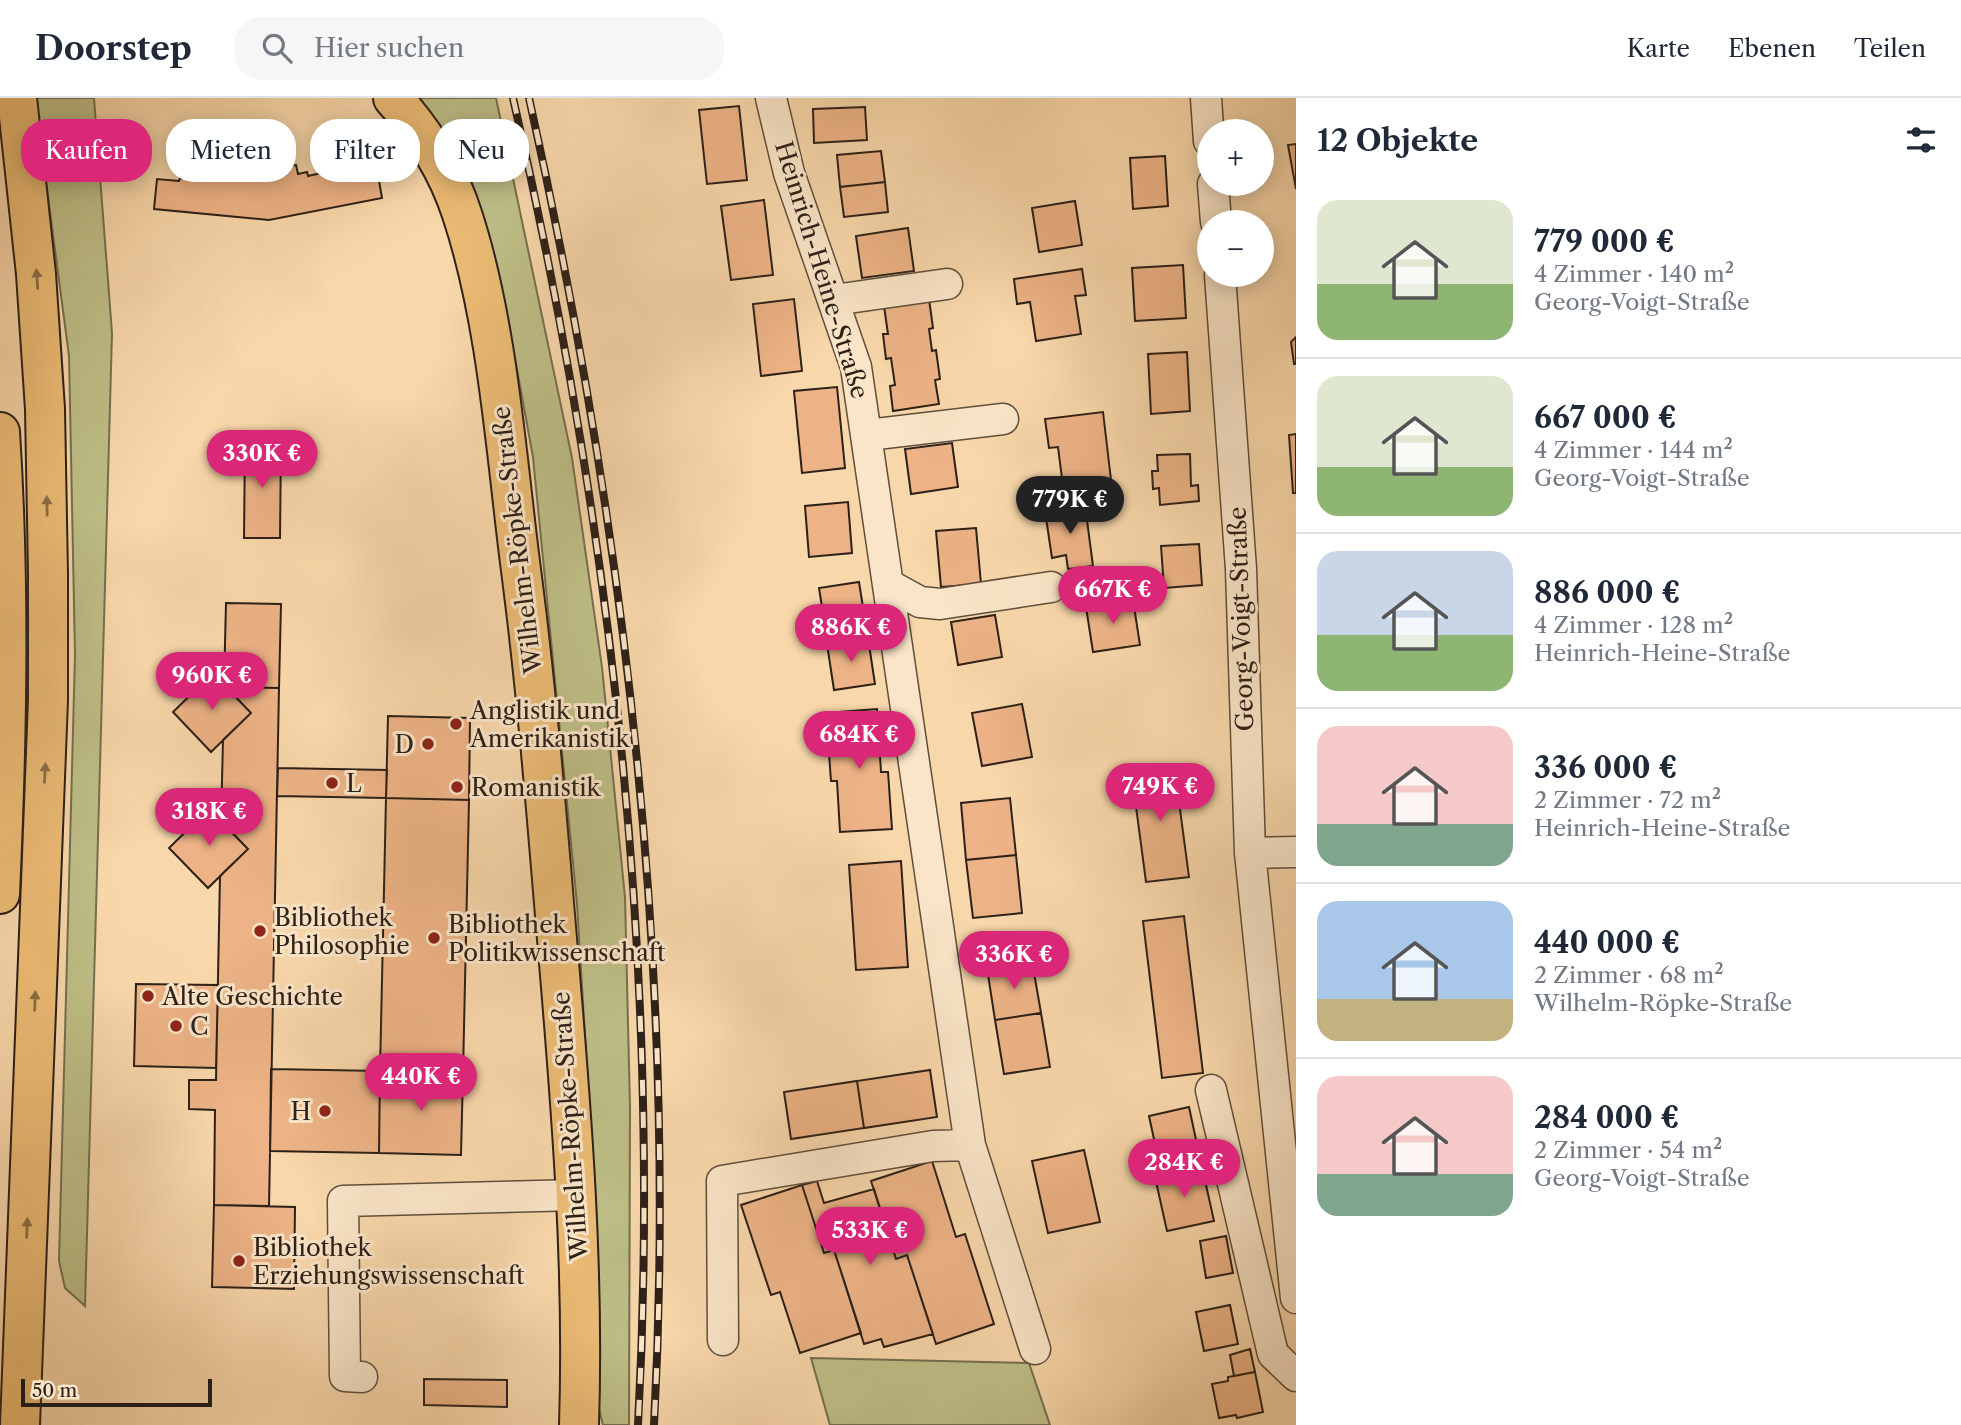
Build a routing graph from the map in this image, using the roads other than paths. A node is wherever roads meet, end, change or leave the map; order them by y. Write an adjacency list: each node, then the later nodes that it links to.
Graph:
1 (17, 98): 20 (main road, one-way to 1)
2 (393, 98): 19 (main road, Wilhelm-Röpke-Straße)
3 (771, 98): 8 (street, Heinrich-Heine-Straße)
4 (1206, 98): 5 (street)
5 (1207, 119)
6 (947, 284): 8 (street)
7 (1221, 287): 15 (street, Georg-Voigt-Straße)
8 (834, 300): 11 (street, Heinrich-Heine-Straße)
9 (1003, 419): 11 (street)
10 (0, 432): 16 (main road)
11 (868, 435): 12 (street, Heinrich-Heine-Straße)
12 (889, 585): 13 (street); 18 (street, Heinrich-Heine-Straße)
13 (1051, 587)
14 (1296, 852): 15 (street)
15 (1250, 853): 21 (street, Georg-Voigt-Straße)
16 (0, 894)
17 (1211, 1090): 24 (street)
18 (970, 1144): 22 (street); 23 (street, Heinrich-Heine-Straße)
19 (578, 1195): 25 (street); 28 (main road, Wilhelm-Röpke-Straße)
20 (24, 1296): 26 (main road); 27 (main road)
21 (1296, 1298)
22 (723, 1340)
23 (1035, 1349)
24 (1296, 1376)
25 (362, 1377)
26 (11, 1425)
27 (20, 1425)
28 (579, 1425)

